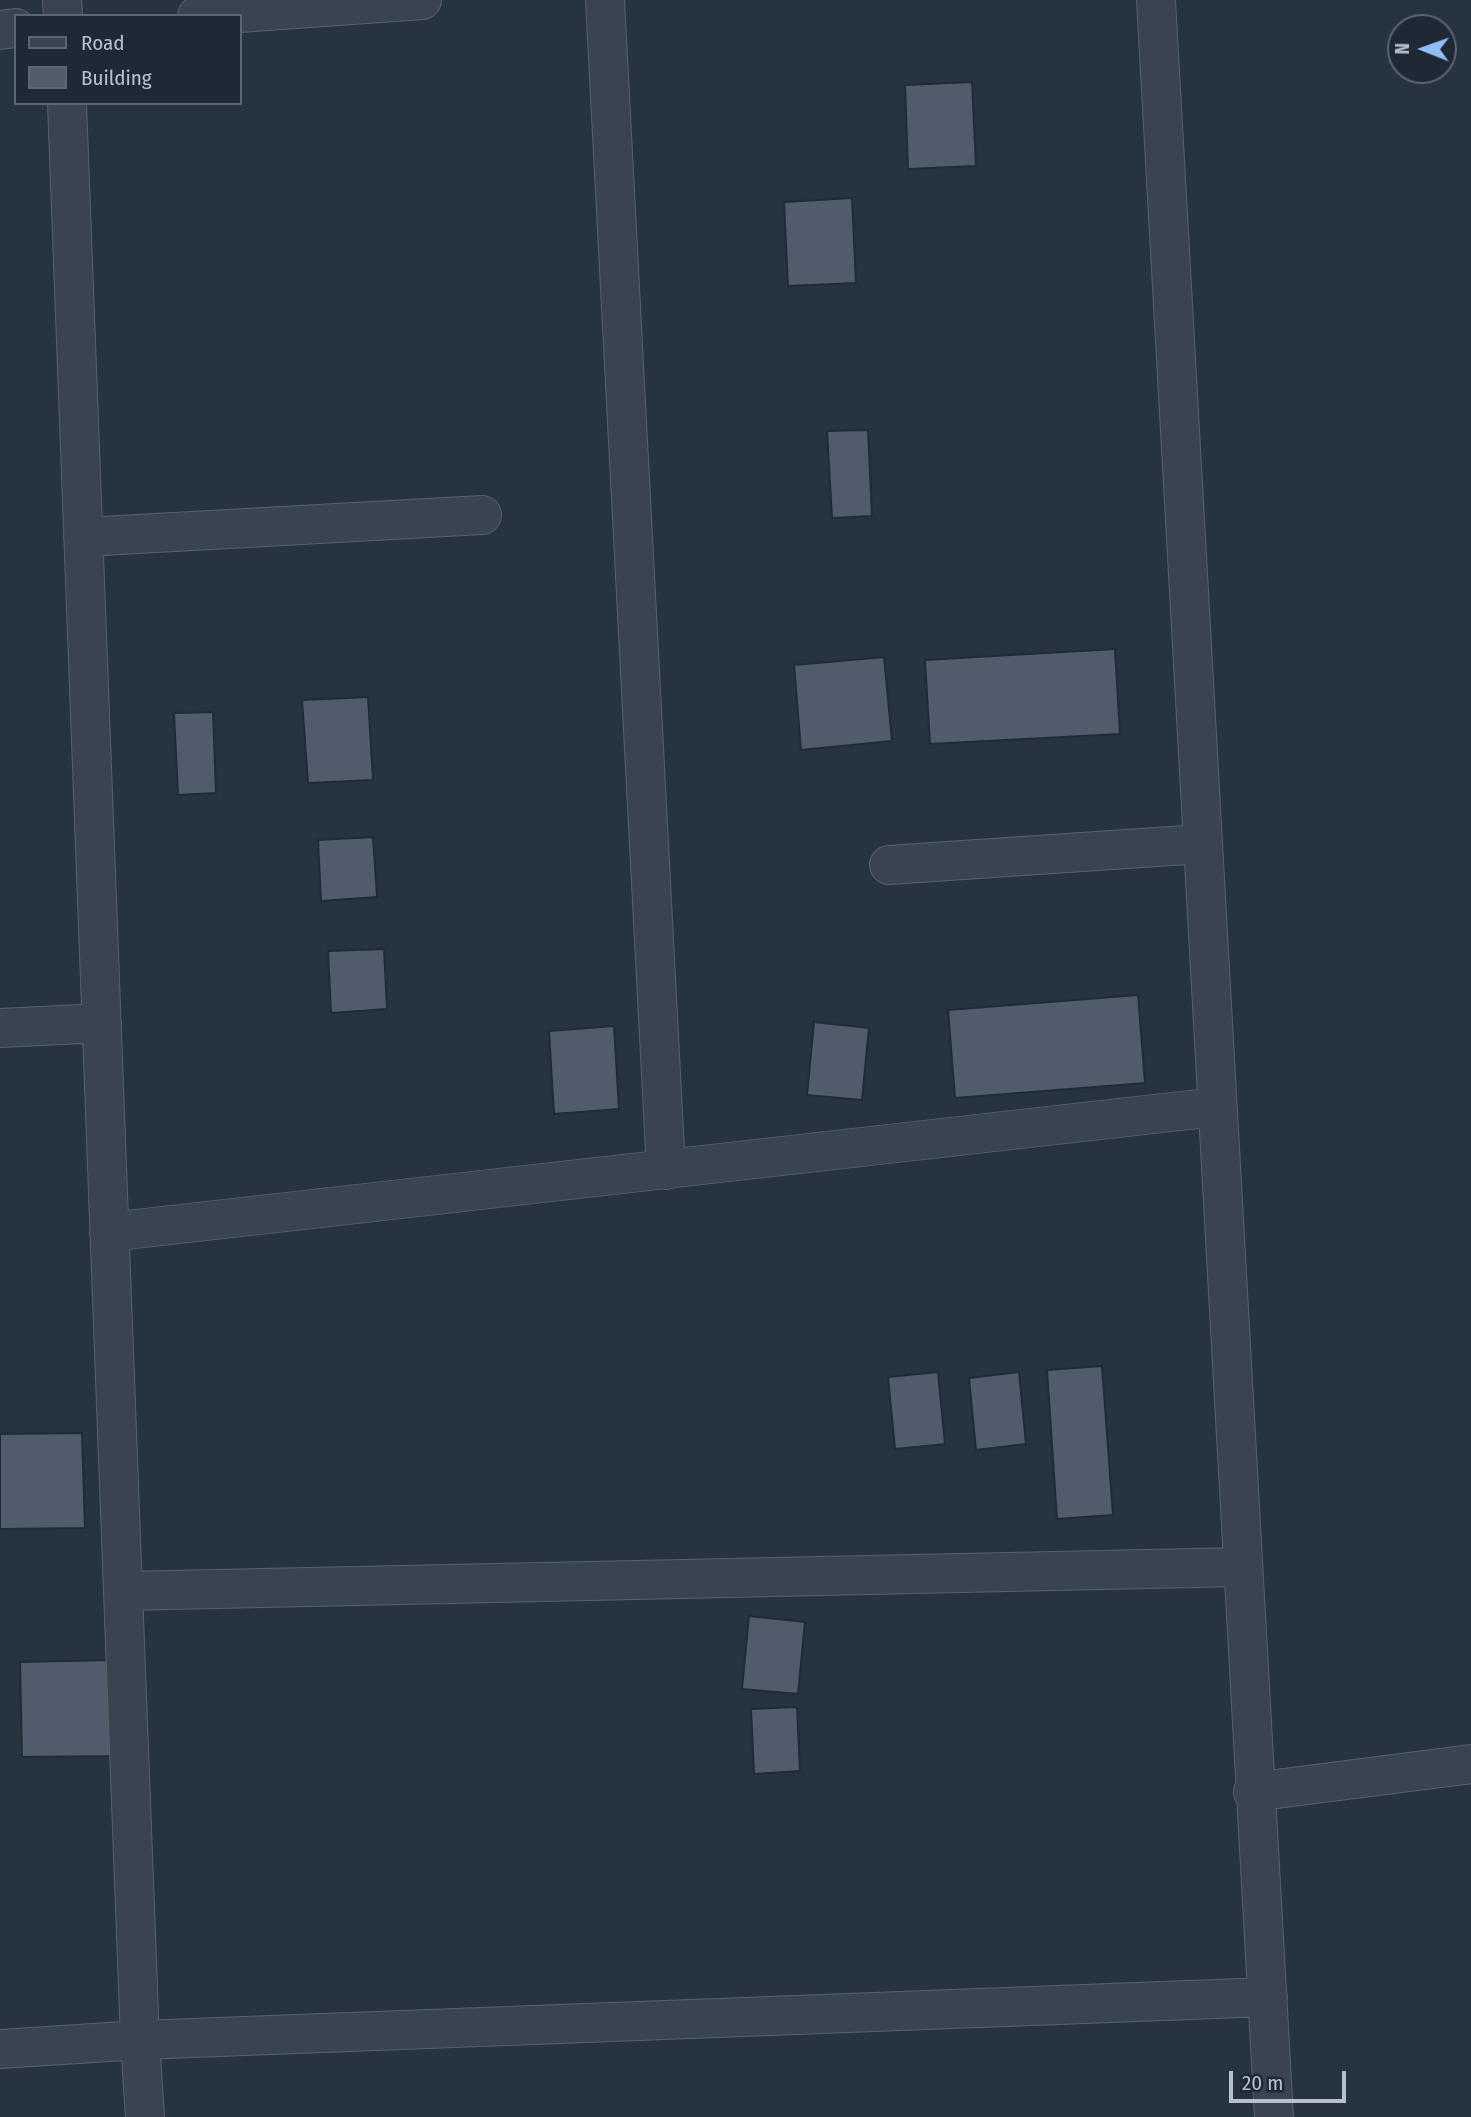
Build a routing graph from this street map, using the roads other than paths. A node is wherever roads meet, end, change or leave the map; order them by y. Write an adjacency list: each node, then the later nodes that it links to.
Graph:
1 (422, 0): 4 (street)
2 (605, 0): 13 (street)
3 (1156, 0): 8 (street)
4 (225, 14)
5 (67, 105): 7 (street)
6 (482, 515): 7 (street)
7 (83, 537): 10 (street)
8 (1201, 844): 9 (street); 12 (street)
9 (889, 865)
10 (102, 1023): 11 (street); 14 (street)
11 (0, 1028)
12 (1216, 1107): 13 (street); 15 (street)
13 (666, 1170): 14 (street)
14 (109, 1232): 16 (street)
15 (1241, 1566): 16 (street); 18 (street)
16 (123, 1591): 20 (street)
17 (1471, 1764): 18 (street)
18 (1253, 1792): 19 (street)
19 (1268, 1997): 20 (street); 23 (street)
20 (140, 2040): 21 (street); 22 (street)
21 (0, 2049)
22 (145, 2117)
23 (1274, 2117)

